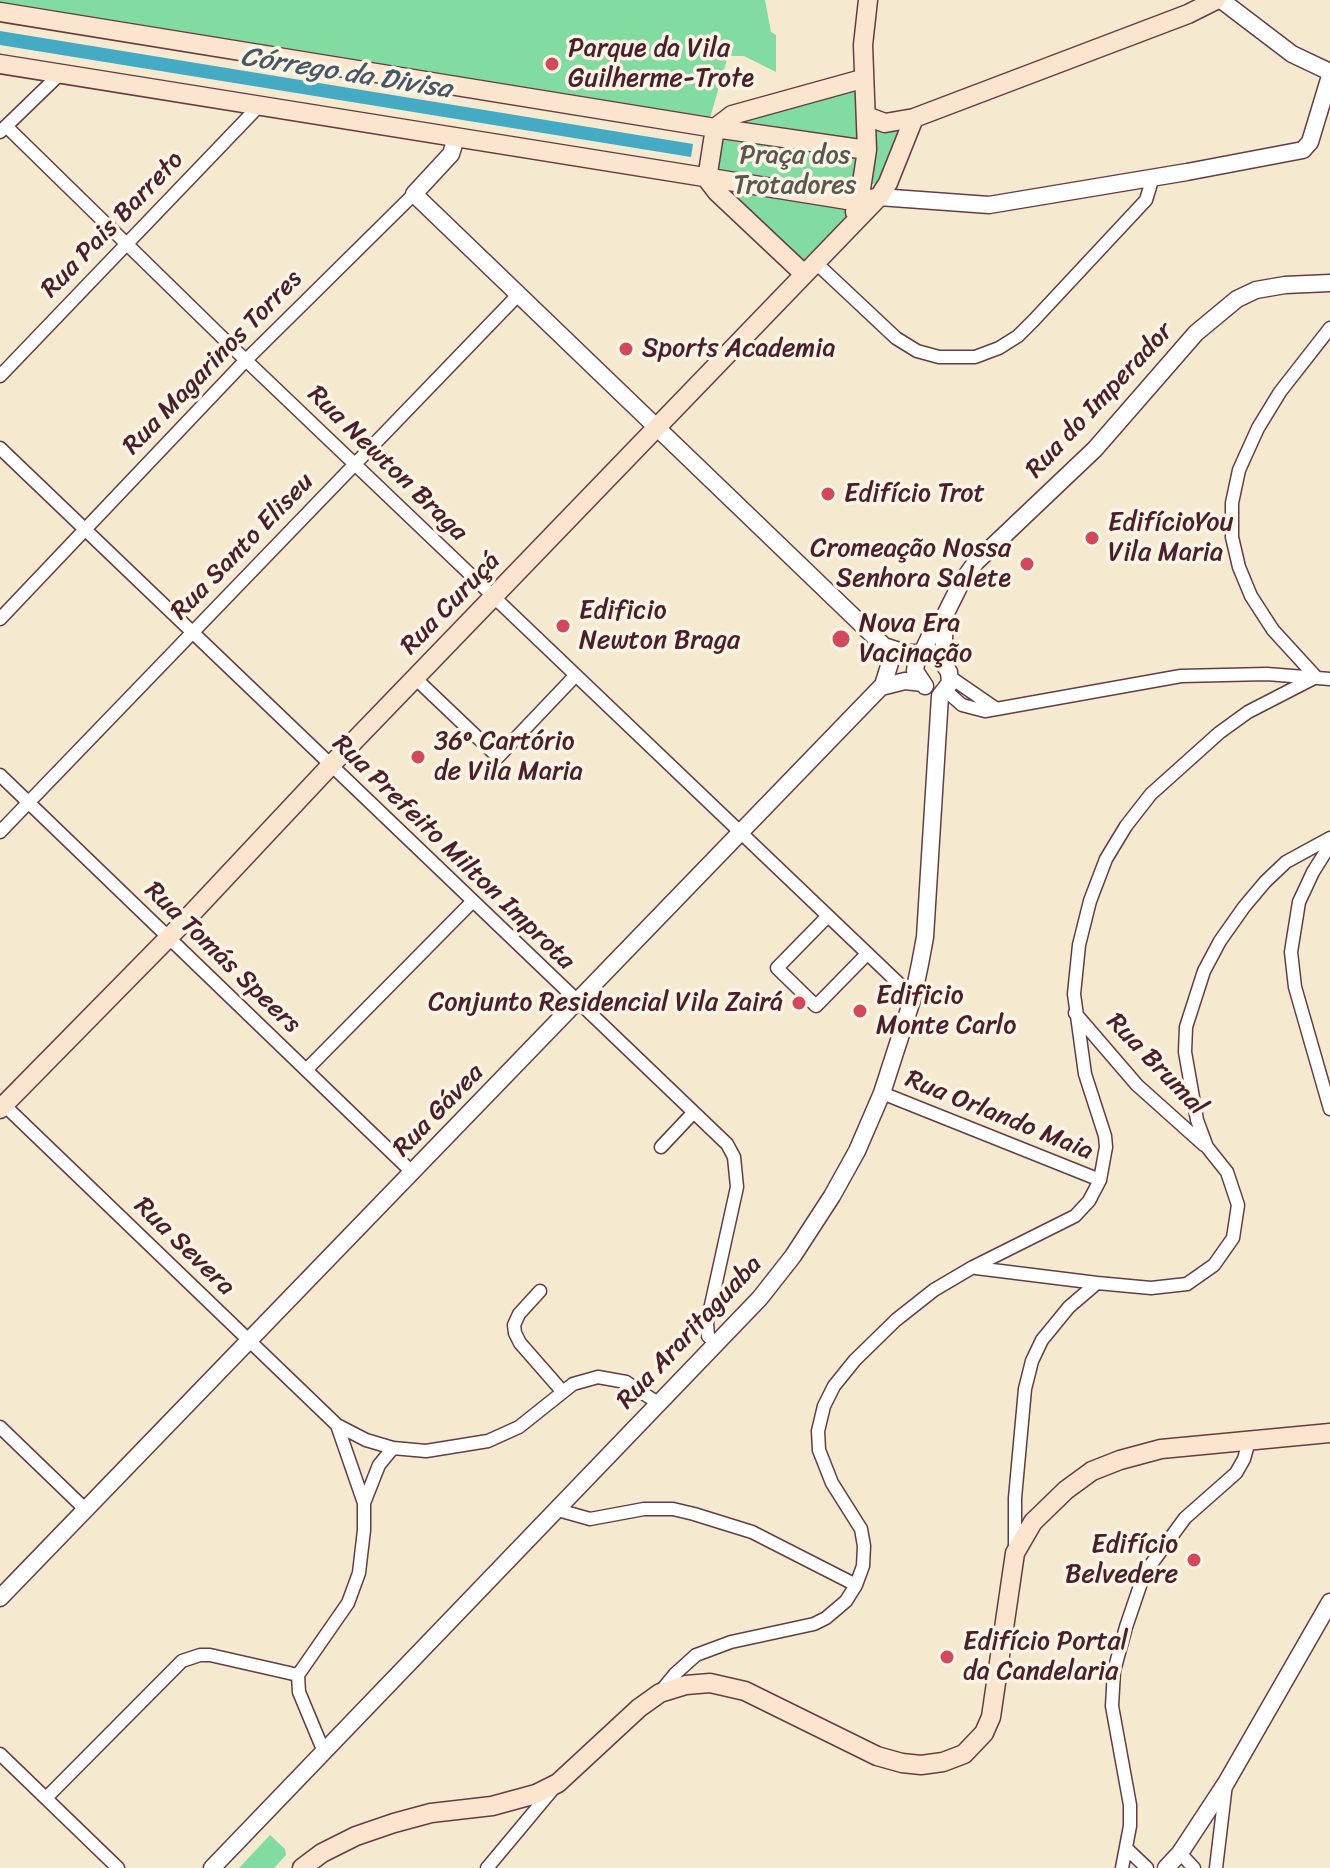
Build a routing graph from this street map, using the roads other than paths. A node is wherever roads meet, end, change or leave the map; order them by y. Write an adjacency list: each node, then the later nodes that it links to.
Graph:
1 (868, 0): 7 (main road)
2 (1219, 0): 6 (street); 10 (main road)
3 (0, 12): 11 (main road)
4 (0, 64): 5 (main road)
5 (60, 74): 8 (main road); 12 (street)
6 (1330, 74): 15 (street)
7 (862, 79): 9 (main road); 11 (main road)
8 (259, 106): 13 (main road); 21 (street, Rua Pais Barreto)
9 (866, 116): 10 (main road); 14 (main road)
10 (914, 118): 18 (main road, Rua Curuçá)
11 (715, 128): 14 (main road); 16 (main road)
12 (3, 129): 21 (street, Rua Newton Braga)
13 (456, 138): 16 (main road); 17 (street, Rua Magarinos Torres)
14 (867, 150): 19 (main road)
15 (1153, 177): 18 (street); 22 (street)
16 (707, 179): 19 (main road); 22 (main road)
17 (414, 194): 24 (street); 26 (street, Rua Magarinos Torres)
18 (879, 197): 19 (main road); 20 (main road, Rua Curuçá)
19 (859, 202): 20 (main road)
20 (847, 229): 22 (main road, Rua Curuçá)
21 (125, 243): 26 (street, Rua Newton Braga); 27 (street, Rua Pais Barreto)
22 (810, 268): 28 (main road, Rua Curuçá)
23 (1330, 283): 33 (street, Rua do Imperador)
24 (519, 294): 28 (street); 30 (street, Rua Santo Eliseu)
25 (1330, 328): 39 (street)
26 (246, 360): 30 (street, Rua Newton Braga); 31 (street, Rua Magarinos Torres)
27 (0, 376)
28 (657, 427): 32 (main road, Rua Curuçá); 36 (street)
29 (0, 448): 31 (street, Rua Prefeito Milton Improta)
30 (355, 463): 32 (street, Rua Newton Braga); 35 (street, Rua Santo Eliseu)
31 (86, 530): 34 (street, Rua Magarinos Torres); 35 (street, Rua Prefeito Milton Improta)
32 (493, 597): 38 (street, Rua Newton Braga); 40 (main road, Rua Curuçá)
33 (945, 615): 37 (street, Rua do Imperador); 42 (street, Rua do Imperador)
34 (0, 619)
35 (192, 632): 45 (street, Rua Prefeito Milton Improta); 47 (street, Rua Santo Eliseu)
36 (884, 646): 37 (street); 44 (street)
37 (922, 653): 42 (street); 43 (street)
38 (575, 676): 40 (street); 49 (street, Rua Newton Braga)
39 (1316, 677): 41 (street); 42 (street); 58 (street)
40 (415, 678): 45 (main road, Rua Curuçá)
41 (1330, 679)
42 (944, 681): 43 (street); 56 (street, Rua Araritaguaba)
43 (923, 683): 44 (street)
44 (883, 685): 49 (street, Rua Gávea)
45 (331, 765): 52 (street, Rua Prefeito Milton Improta); 54 (main road, Rua Curuçá)
46 (0, 775): 47 (street, Rua Tomás Speers)
47 (28, 803): 48 (street, Rua Santo Eliseu); 54 (street, Rua Tomás Speers)
48 (0, 832)
49 (739, 833): 53 (street, Rua Newton Braga); 57 (street, Rua Gávea)
50 (1330, 838): 65 (street)
51 (1330, 845): 62 (street)
52 (472, 902): 57 (street, Rua Prefeito Milton Improta); 59 (street)
53 (826, 918): 55 (street, Rua Newton Braga); 55 (street)
54 (169, 938): 59 (street, Rua Tomás Speers); 61 (main road, Rua Curuçá)
55 (867, 954): 56 (street, Rua Newton Braga)
56 (913, 997): 60 (street, Rua Araritaguaba)
57 (577, 1003): 63 (street, Rua Prefeito Milton Improta); 66 (street, Rua Gávea)
58 (1075, 1013): 65 (street, Rua Brumal); 67 (street)
59 (307, 1069): 66 (street, Rua Tomás Speers)
60 (882, 1093): 67 (street, Rua Orlando Maia); 72 (street, Rua Araritaguaba)
61 (1, 1105): 71 (street, Rua Severa)
62 (1330, 1109)
63 (693, 1113): 64 (street); 72 (street, Rua Prefeito Milton Improta)
64 (661, 1147)
65 (1207, 1147): 69 (street)
66 (413, 1173): 71 (street, Rua Gávea)
67 (1100, 1180): 68 (street)
68 (973, 1267): 69 (street); 84 (street)
69 (1097, 1283): 83 (street)
70 (540, 1291): 73 (street)
71 (250, 1341): 75 (street, Rua Severa); 81 (street, Rua Gávea)
72 (715, 1343): 74 (street, Rua Araritaguaba)
73 (562, 1391): 74 (street); 79 (street)
74 (658, 1403): 82 (street, Rua Araritaguaba)
75 (337, 1425): 79 (street); 80 (street)
76 (0, 1427): 81 (street)
77 (1330, 1433): 78 (main road)
78 (1249, 1441): 83 (main road); 94 (street)
79 (393, 1448): 80 (street)
80 (364, 1503): 87 (street)
81 (86, 1510): 85 (street, Rua Gávea)
82 (558, 1510): 84 (street); 89 (street, Rua Araritaguaba)
83 (1015, 1553): 88 (main road)
84 (856, 1585): 88 (street)
85 (0, 1598)
86 (1330, 1602): 92 (street)
87 (298, 1675): 89 (street); 93 (street)
88 (660, 1693): 91 (main road)
89 (324, 1752): 97 (street, Rua Araritaguaba)
90 (0, 1754): 93 (street)
91 (558, 1783): 98 (main road); 99 (street)
92 (1226, 1783): 95 (street); 104 (street)
93 (46, 1798): 96 (street)
94 (1126, 1848): 100 (street); 101 (street)
95 (1180, 1853): 102 (street); 103 (street)
96 (118, 1868)
97 (212, 1868)
98 (302, 1868)
99 (487, 1868)
100 (1122, 1868)
101 (1147, 1868)
102 (1166, 1868)
103 (1194, 1868)
104 (1216, 1868)

